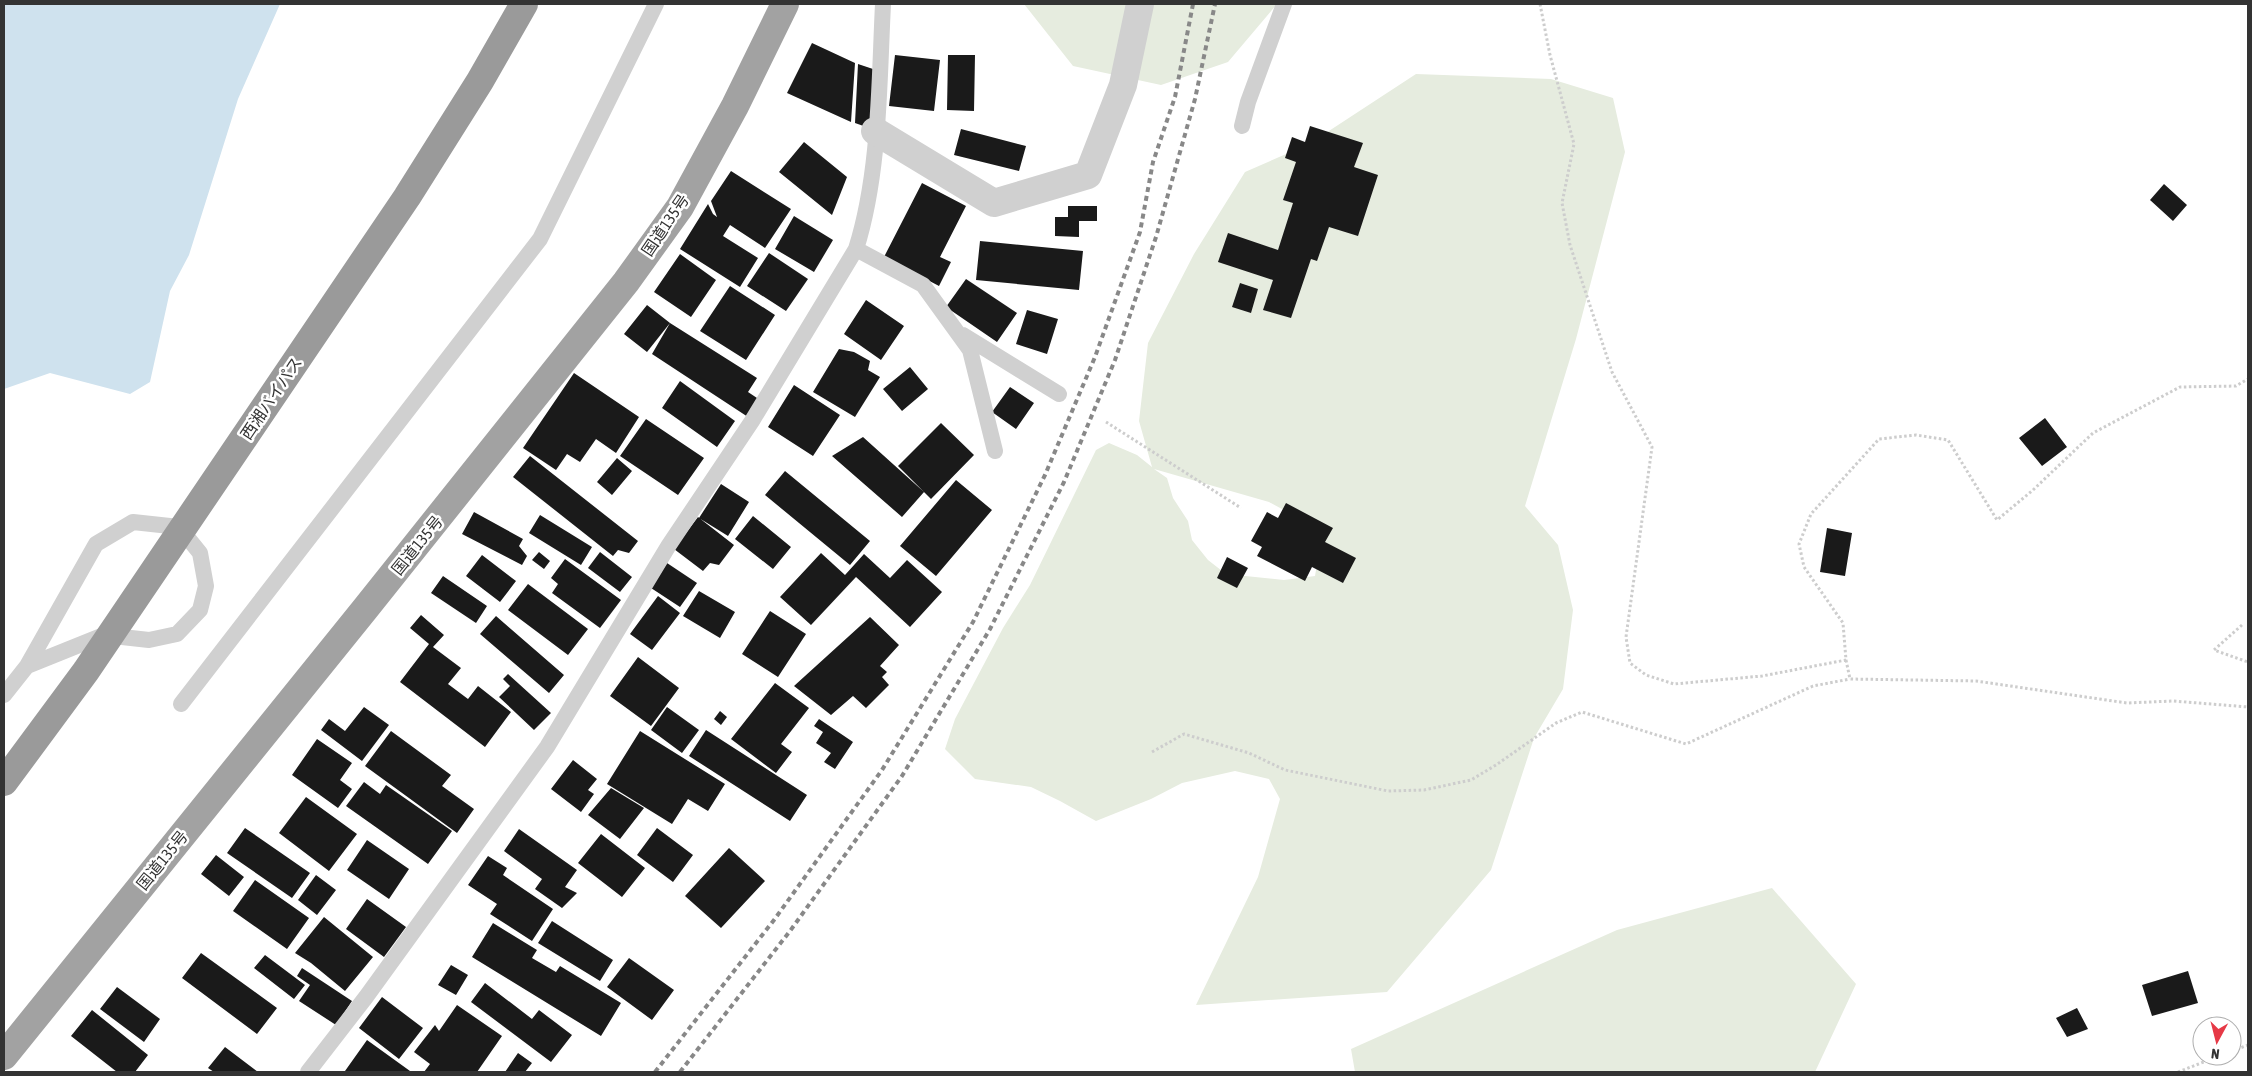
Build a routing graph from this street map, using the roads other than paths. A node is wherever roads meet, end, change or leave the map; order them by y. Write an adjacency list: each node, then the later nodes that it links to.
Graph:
1 (507, 4): 17 (highway, 西湘バイパス)
2 (524, 4): 18 (highway, 西湘バイパス, bridge)
3 (656, 4): 16 (lane)
4 (785, 4): 19 (highway, 国道135号)
5 (883, 4): 9 (lane)
6 (1140, 4): 9 (street)
7 (1284, 4): 8 (lane)
8 (1242, 126)
9 (875, 131): 10 (lane)
10 (856, 249): 11 (lane); 20 (lane)
11 (957, 331): 12 (lane); 13 (lane)
12 (1059, 394)
13 (995, 451)
14 (27, 666): 14 (lane); 15 (lane)
15 (4, 694)
16 (181, 704)
17 (4, 752)
18 (4, 782)
19 (4, 1056)
20 (308, 1072)

